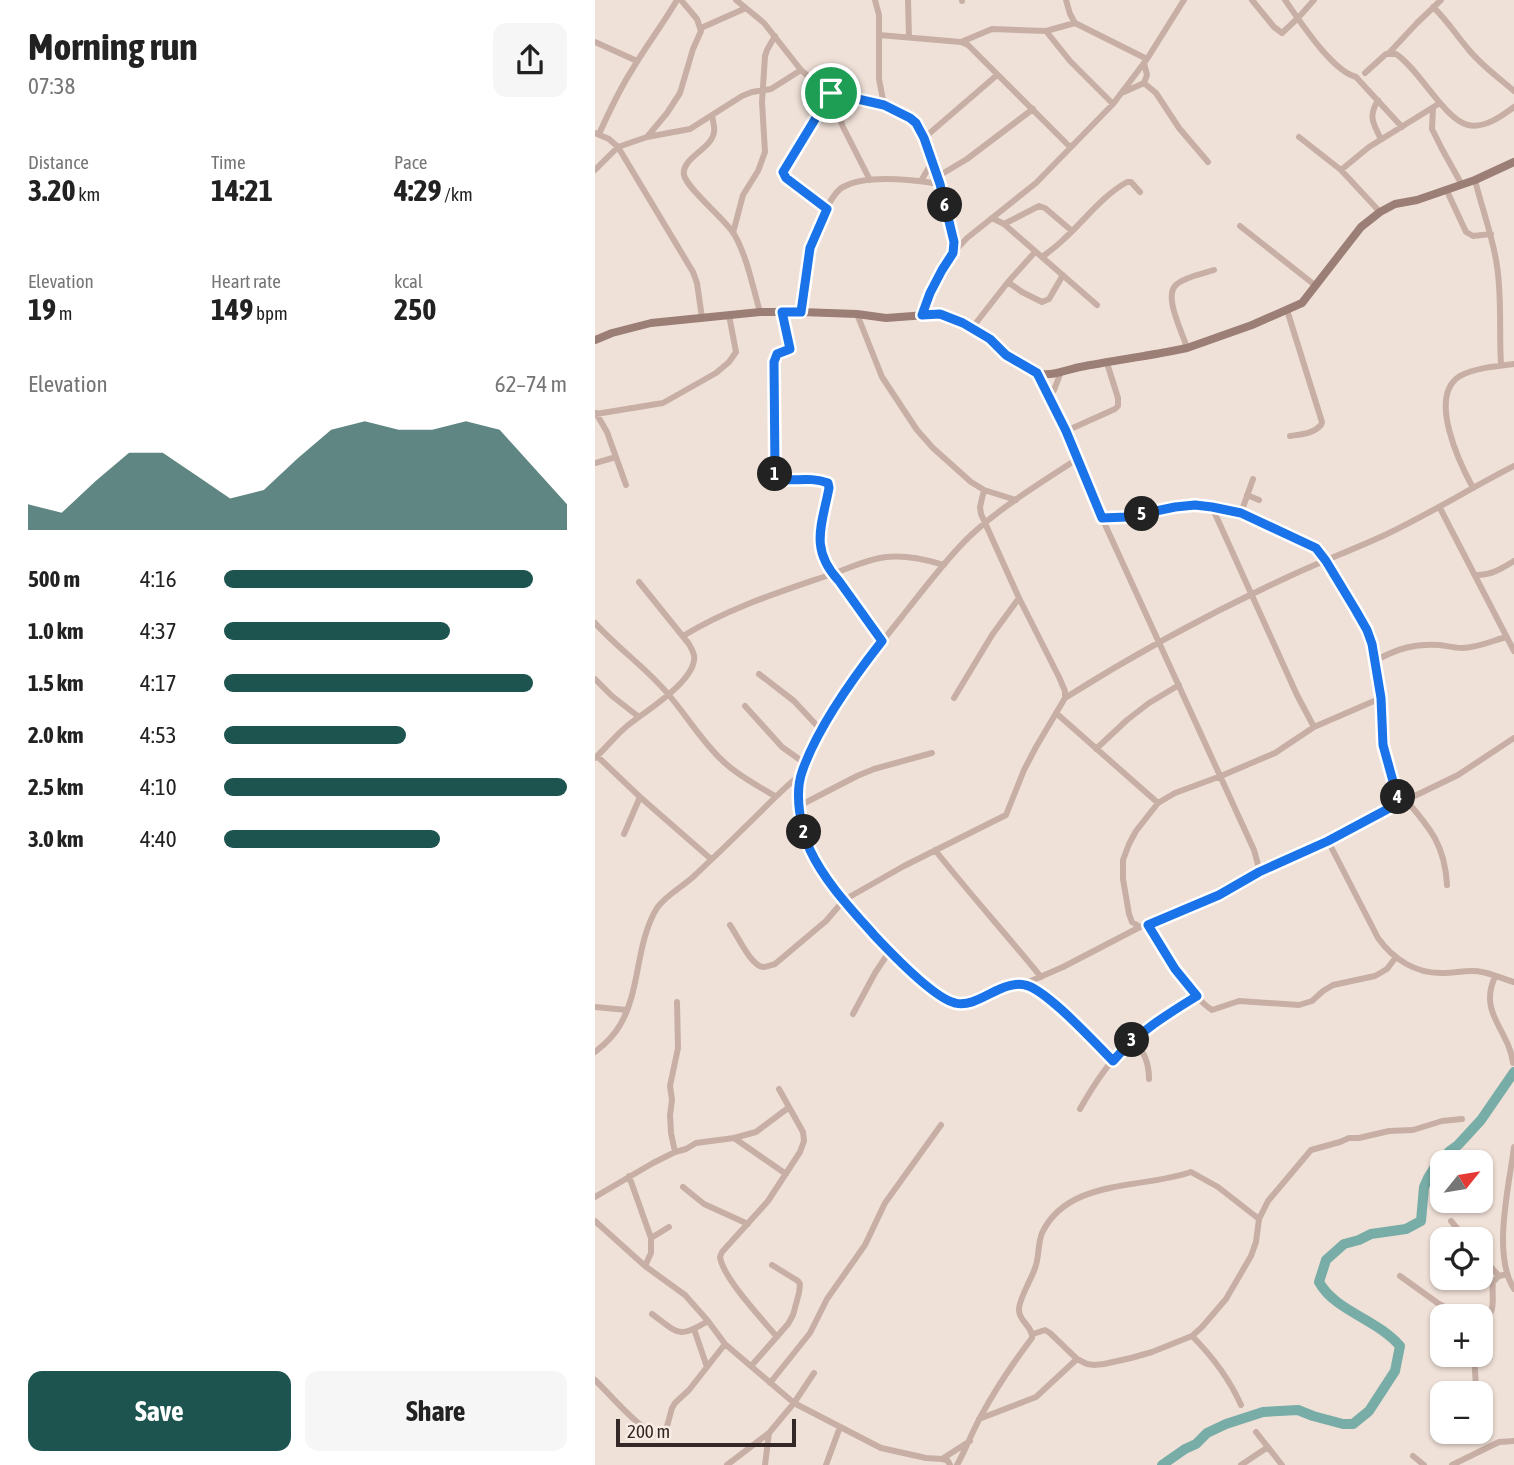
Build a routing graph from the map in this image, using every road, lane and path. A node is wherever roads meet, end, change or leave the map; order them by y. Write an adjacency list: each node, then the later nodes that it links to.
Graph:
1 (679, 0): 15 (street); 23 (street)
2 (736, 0): 12 (street)
3 (875, 0): 17 (street)
4 (908, 0): 19 (street)
5 (1066, 0): 14 (street)
6 (1184, 0): 24 (street)
7 (1252, 0): 13 (street)
8 (1285, 0): 13 (street)
9 (1314, 0): 13 (street)
10 (1441, 0): 11 (street)
11 (1433, 7): 22 (street); 30 (street)
12 (746, 8): 15 (street); 18 (street)
13 (1298, 18): 33 (street)
14 (1075, 23): 16 (street); 24 (street)
15 (701, 28): 43 (street)
16 (1046, 31): 21 (street); 35 (street)
17 (879, 35): 19 (street); 36 (street)
18 (775, 36): 25 (street); 29 (street)
19 (909, 37): 21 (street)
20 (595, 42): 23 (street)
21 (961, 42): 27 (street)
22 (1389, 53): 26 (street); 34 (street)
23 (637, 61): 42 (street)
24 (1146, 61): 28 (street); 31 (street)
25 (801, 70): 29 (street); 32 (street)
26 (1365, 73)
27 (997, 75): 39 (street); 45 (street)
28 (1144, 83): 31 (street); 50 (street)
29 (762, 91): 40 (street); 67 (street)
30 (1514, 91)
31 (1124, 92): 35 (street)
32 (834, 94): 36 (street); 54 (street); 61 (street)
33 (1378, 100): 41 (street); 46 (street)
34 (1440, 103): 37 (street); 38 (street)
35 (1113, 104): 48 (street)
36 (884, 105): 45 (street)
37 (1514, 107)
38 (1433, 108): 41 (street); 58 (street)
39 (1033, 109): 48 (street); 57 (street)
40 (712, 116): 43 (street); 67 (street)
41 (1402, 127): 46 (street)
42 (597, 134): 47 (street)
43 (647, 137): 47 (street)
44 (1299, 137): 53 (street)
45 (924, 138): 49 (street)
46 (1381, 139): 53 (street)
47 (618, 147): 52 (street); 84 (street)
48 (1070, 147): 63 (street)
49 (932, 162): 56 (street); 57 (street)
50 (1207, 162)
51 (1514, 162): 55 (street)
52 (595, 170)
53 (1342, 170): 62 (street)
54 (870, 180): 56 (street); 61 (street)
55 (1475, 180): 58 (street); 68 (street)
56 (921, 181): 57 (street)
57 (938, 181): 70 (street)
58 (1462, 185): 59 (street)
59 (1447, 191): 62 (street); 68 (street)
60 (1140, 192): 66 (street)
61 (827, 209): 80 (street)
62 (1380, 212): 75 (street)
63 (992, 218): 64 (street); 70 (street)
64 (1004, 224): 66 (street); 69 (street)
65 (1240, 226): 75 (street)
66 (1072, 231): 71 (street)
67 (733, 233): 78 (street)
68 (1491, 234): 90 (street)
69 (1035, 252): 71 (street); 74 (street)
70 (953, 253): 83 (street)
71 (1042, 257): 73 (street)
72 (1214, 270): 87 (street)
73 (1063, 275): 74 (street); 76 (street)
74 (1008, 282): 85 (street)
75 (1316, 286): 77 (street)
76 (1097, 305)
77 (1287, 310): 87 (street); 96 (street)
78 (760, 312): 79 (street); 82 (street)
79 (782, 312): 80 (street); 116 (street)
80 (801, 312): 81 (street)
81 (857, 314): 83 (street); 104 (street)
82 (729, 315): 84 (street); 94 (street)
83 (922, 315): 85 (street)
84 (702, 318): 86 (street)
85 (972, 328): 92 (street)
86 (595, 340)
87 (1187, 348): 88 (street)
88 (1107, 363): 91 (street); 95 (street)
89 (1514, 364): 90 (street)
90 (1501, 365): 103 (street)
91 (1061, 372): 92 (street); 93 (street)
92 (1037, 373): 93 (street)
93 (1049, 398): 95 (street)
94 (596, 413): 97 (street)
95 (1066, 431): 98 (street)
96 (1290, 436)
97 (616, 457): 99 (street); 102 (street)
98 (1077, 459): 106 (street); 111 (street)
99 (595, 463)
100 (1514, 466): 103 (street)
101 (1253, 479): 105 (street)
102 (626, 485)
103 (1472, 488): 109 (street)
104 (985, 490): 106 (street); 112 (street)
105 (1247, 495): 107 (street); 110 (street)
106 (1016, 500): 112 (street)
107 (1259, 500)
108 (1212, 507): 110 (street); 111 (street); 119 (street)
109 (1440, 508): 113 (street); 117 (street)
110 (1241, 513): 113 (street)
111 (1102, 518): 125 (street)
112 (985, 523): 115 (street); 120 (street)
113 (1326, 561): 119 (street); 127 (street)
114 (1514, 562): 117 (street)
115 (944, 565): 116 (street); 124 (street)
116 (833, 574): 122 (street); 124 (street)
117 (1475, 575): 123 (street)
118 (639, 582): 122 (street)
119 (1252, 594): 125 (street); 138 (street)
120 (1019, 598): 132 (street); 133 (street)
121 (595, 623): 131 (street)
122 (683, 636): 131 (street)
123 (1506, 636): 126 (street); 127 (street)
124 (882, 641): 139 (street)
125 (1159, 642): 130 (street); 133 (street)
126 (1514, 651)
127 (1375, 661): 134 (street)
128 (759, 674): 139 (street)
129 (595, 679): 137 (street)
130 (1179, 685): 141 (street); 146 (street)
131 (669, 695): 137 (street); 147 (street)
132 (954, 698)
133 (1065, 698): 136 (street)
134 (1381, 698): 138 (street); 149 (street)
135 (744, 706): 144 (street)
136 (1056, 713): 141 (street); 154 (street)
137 (639, 717): 143 (street)
138 (1314, 727): 146 (street)
139 (821, 730): 144 (street)
140 (1514, 738): 149 (street)
141 (1096, 748): 150 (street)
142 (932, 753): 151 (street)
143 (596, 757): 148 (street)
144 (806, 764): 145 (street)
145 (801, 774): 147 (street); 151 (street)
146 (1221, 776): 150 (street); 156 (street)
147 (775, 796): 155 (street)
148 (640, 797): 152 (street); 155 (street)
149 (1403, 802): 153 (street); 157 (street)
150 (1158, 803): 160 (street)
151 (799, 806): 158 (street)
152 (624, 834)
153 (1328, 841): 156 (street); 162 (street)
154 (935, 850): 158 (street); 163 (street)
155 (711, 859): 170 (street)
156 (1259, 872): 160 (street)
157 (1447, 885)
158 (844, 901): 159 (street); 161 (street)
159 (730, 925)
160 (1144, 926): 163 (street); 167 (street)
161 (889, 952): 166 (street); 171 (street)
162 (1396, 957): 164 (street); 167 (street)
163 (1041, 977): 166 (street)
164 (1495, 977): 165 (street); 177 (street)
165 (1514, 982)
166 (1024, 984): 176 (street)
167 (1197, 996): 172 (street)
168 (677, 1002): 186 (street)
169 (595, 1007): 170 (street)
170 (627, 1010): 174 (street)
171 (853, 1014)
172 (1133, 1039): 176 (street); 178 (street)
173 (595, 1040): 174 (street)
174 (603, 1046): 175 (street)
175 (595, 1052)
176 (1113, 1061): 181 (street)
177 (1513, 1063)
178 (1149, 1079)
179 (779, 1089): 180 (street)
180 (788, 1108): 184 (street); 187 (street)
181 (1080, 1109)
182 (1462, 1119): 191 (street)
183 (941, 1125): 220 (street)
184 (734, 1138): 186 (street); 187 (street)
185 (1514, 1147): 202 (street)
186 (675, 1152): 188 (street)
187 (786, 1174): 194 (street)
188 (629, 1176): 190 (street); 197 (street)
189 (683, 1187): 194 (street)
190 (595, 1197)
191 (1259, 1219): 211 (street); 212 (street)
192 (595, 1221): 200 (street)
193 (1451, 1221): 196 (street)
194 (748, 1224): 213 (street)
195 (669, 1227): 197 (street)
196 (1456, 1227)
197 (651, 1238): 200 (street)
198 (1514, 1263): 202 (street)
199 (772, 1265): 213 (street)
200 (645, 1266): 209 (street)
201 (1493, 1269): 204 (street)
202 (1506, 1271): 204 (street); 205 (street)
203 (1400, 1276): 206 (street)
204 (1499, 1276): 207 (street)
205 (1514, 1289)
206 (1440, 1304)
207 (1493, 1304)
208 (652, 1314): 210 (street)
209 (708, 1321): 210 (street); 214 (street)
210 (694, 1329): 217 (street)
211 (1033, 1334): 215 (street); 223 (street)
212 (1192, 1336): 215 (street); 222 (street)
213 (777, 1337): 216 (street)
214 (725, 1344): 216 (street); 217 (street)
215 (1077, 1359): 223 (street)
216 (752, 1365): 220 (street)
217 (707, 1367): 219 (street)
218 (814, 1373): 221 (street)
219 (595, 1380)
220 (770, 1383): 221 (street)
221 (794, 1403): 224 (street); 226 (street)
222 (1241, 1405)
223 (979, 1419): 227 (street)
224 (840, 1427): 231 (street); 234 (street)
225 (1256, 1432): 229 (street)
226 (769, 1433): 232 (street); 233 (street)
227 (970, 1441): 231 (street); 236 (street)
228 (1514, 1441): 240 (street)
229 (1268, 1447): 237 (street); 238 (street)
230 (1413, 1456): 239 (street)
231 (942, 1459): 235 (street)
232 (727, 1465)
233 (765, 1465)
234 (826, 1465)
235 (950, 1465)
236 (957, 1465)
237 (1241, 1465)
238 (1282, 1465)
239 (1424, 1465)
240 (1452, 1465)

